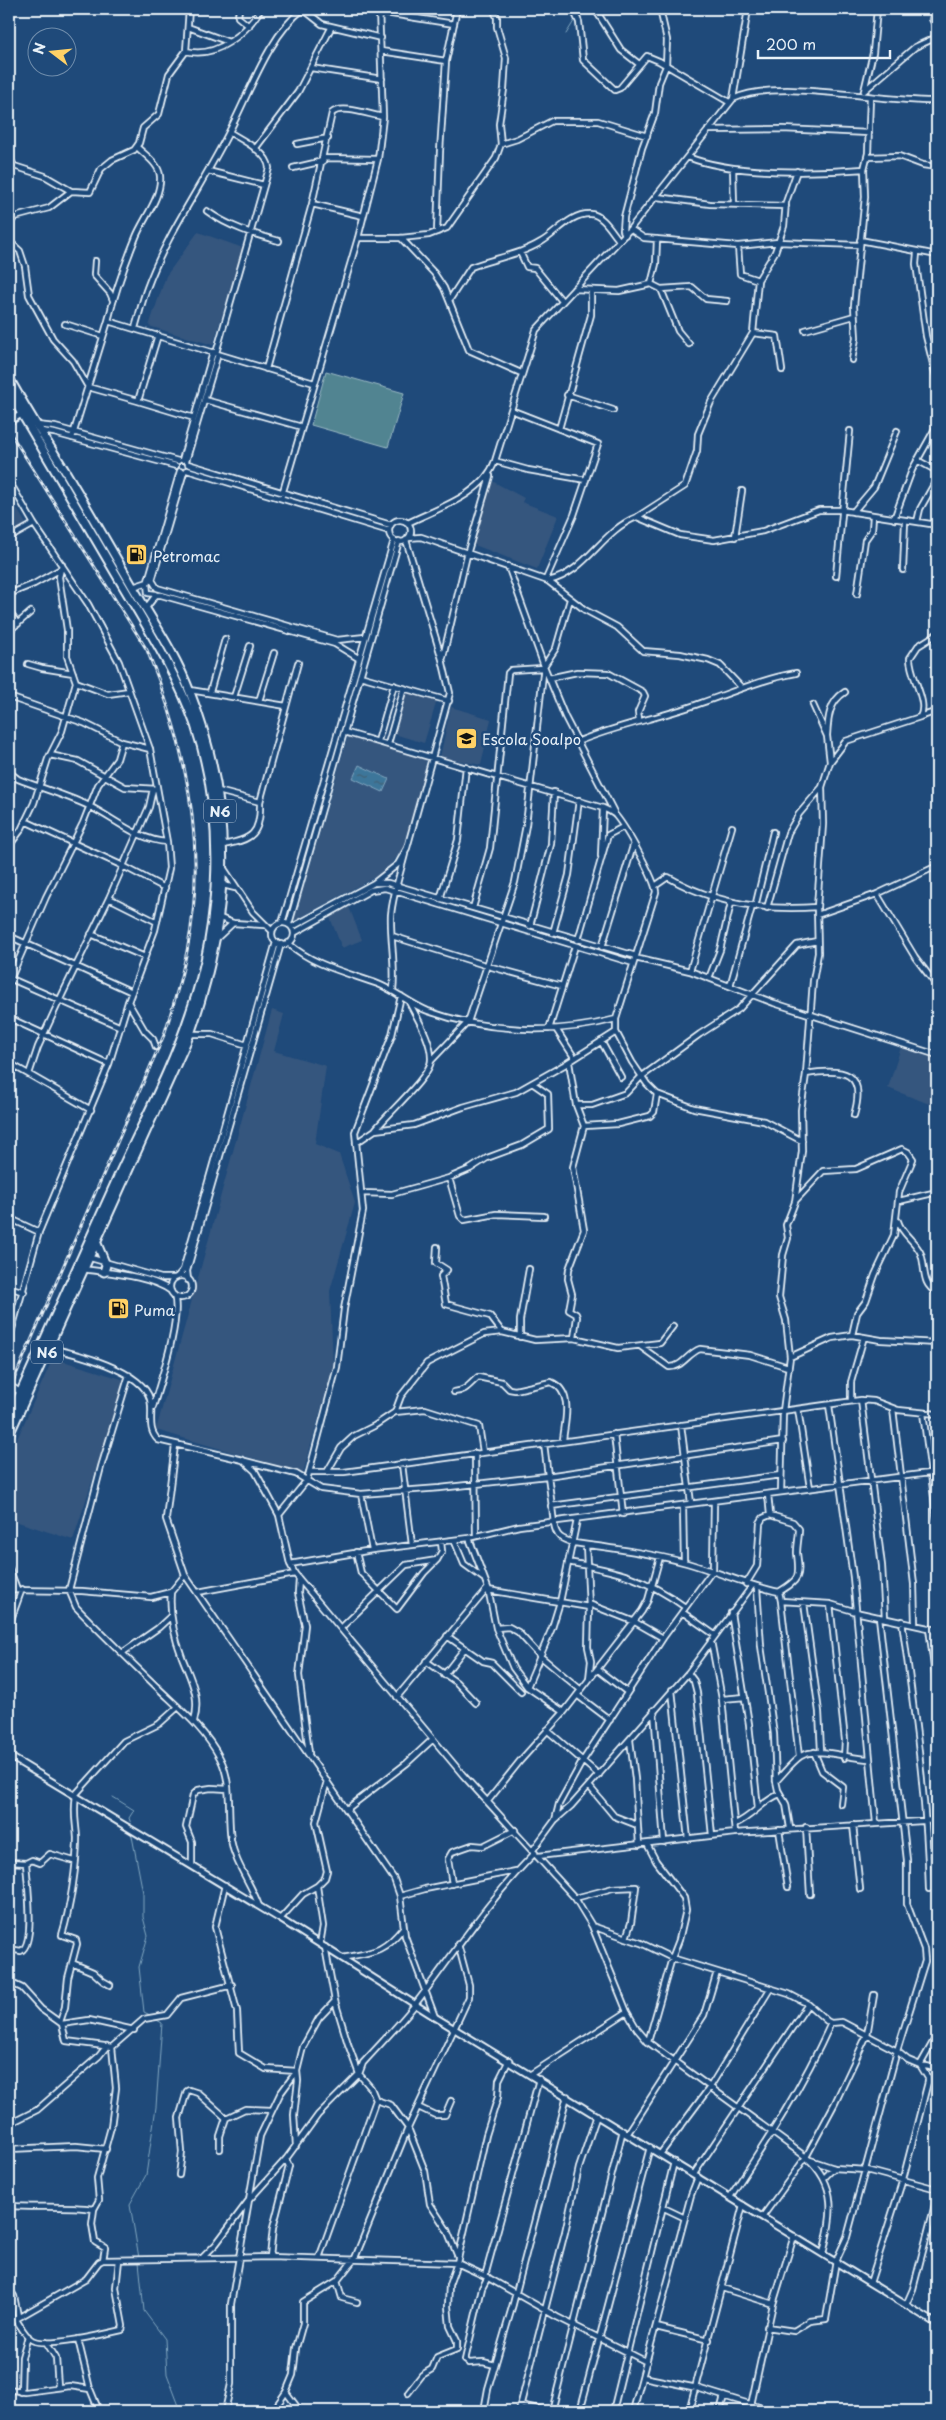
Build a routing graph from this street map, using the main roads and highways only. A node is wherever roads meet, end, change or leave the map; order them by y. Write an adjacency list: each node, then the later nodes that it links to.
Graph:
1 (9, 378): 3 (highway, N6)
2 (9, 392): 3 (highway, N6)
3 (25, 412): 4 (highway, N6); 5 (highway, N6)
4 (96, 1241): 5 (highway, N6); 7 (highway)
5 (85, 1257): 6 (highway, N6)
6 (81, 1268): 8 (highway, N6); 9 (highway, N6)
7 (104, 1272)
8 (9, 1418)
9 (9, 1435)

